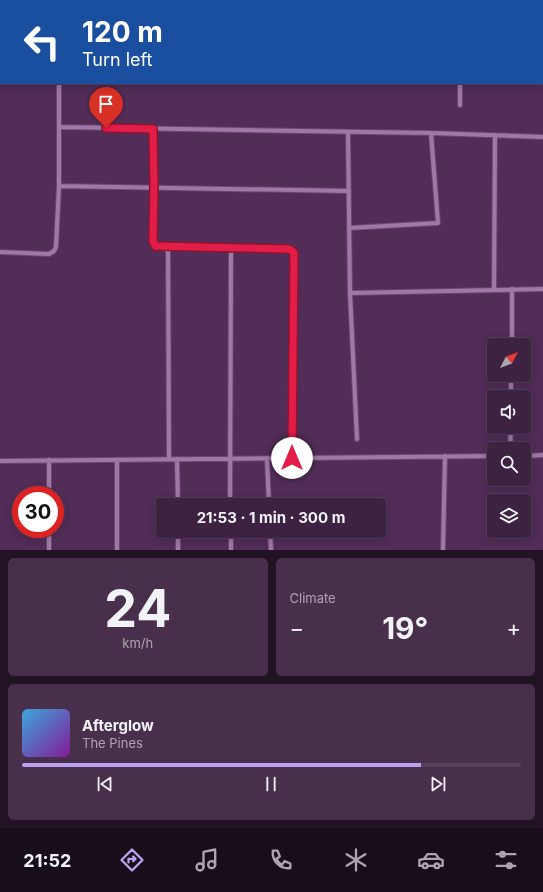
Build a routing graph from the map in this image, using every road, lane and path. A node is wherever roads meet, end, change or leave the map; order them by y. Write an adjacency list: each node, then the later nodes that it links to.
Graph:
1 (59, 84): 4 (street)
2 (460, 84): 3 (street)
3 (460, 105)
4 (60, 127): 5 (street); 10 (street)
5 (153, 129): 6 (street); 11 (street)
6 (348, 133): 7 (street); 12 (street)
7 (431, 133): 8 (street); 13 (street)
8 (495, 135): 9 (street); 19 (street)
9 (543, 137)
10 (59, 186): 11 (street); 16 (street)
11 (154, 187): 12 (street); 14 (street)
12 (349, 191): 13 (street)
13 (349, 228): 20 (street)
14 (168, 246): 15 (street); 30 (street)
15 (231, 248): 27 (street); 29 (street)
16 (0, 252)
17 (512, 289): 18 (street); 19 (street); 21 (street)
18 (543, 289)
19 (494, 290): 20 (street)
20 (350, 293): 22 (street)
21 (512, 338)
22 (357, 439)
23 (543, 455): 26 (street)
24 (445, 456): 25 (street); 29 (street); 48 (street)
25 (487, 456)
26 (531, 456)
27 (230, 458): 28 (street); 31 (street); 37 (street)
28 (267, 458): 29 (street); 38 (street)
29 (292, 458)
30 (169, 459): 31 (street); 33 (street)
31 (177, 459): 36 (street)
32 (49, 460): 33 (street); 34 (street); 35 (street)
33 (117, 460): 44 (street)
34 (0, 461)
35 (49, 486)
36 (178, 498)
37 (230, 498)
38 (269, 498)
39 (49, 538): 43 (street)
40 (178, 538): 45 (street)
41 (231, 538): 46 (street)
42 (270, 538): 47 (street)
43 (49, 550)
44 (117, 550)
45 (178, 550)
46 (231, 550)
47 (271, 550)
48 (443, 550)

